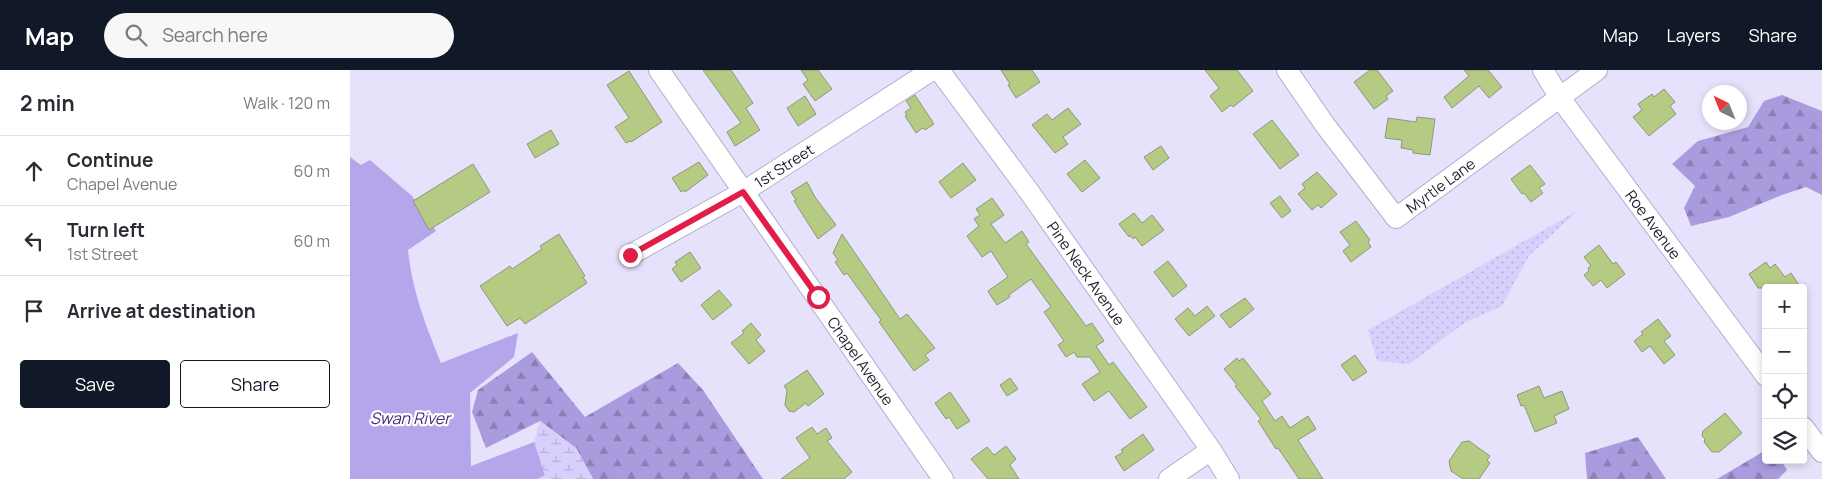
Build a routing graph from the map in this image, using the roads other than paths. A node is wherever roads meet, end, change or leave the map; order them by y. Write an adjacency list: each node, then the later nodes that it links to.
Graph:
1 (659, 70): 8 (street, Chapel Avenue)
2 (932, 70): 8 (street, 1st Street)
3 (939, 70): 12 (street, Pine Neck Avenue)
4 (1287, 70): 7 (street, Myrtle Lane)
5 (1543, 70): 7 (street, Roe Avenue)
6 (1597, 70): 7 (street)
7 (1560, 98): 10 (street, Roe Avenue)
8 (743, 192): 9 (street, 1st Street); 14 (street, Chapel Avenue)
9 (630, 255)
10 (1765, 374)
11 (1807, 432): 13 (street)
12 (1211, 450): 15 (street); 16 (street, Pine Neck Avenue)
13 (1822, 452)
14 (943, 479)
15 (1169, 479)
16 (1229, 479)

